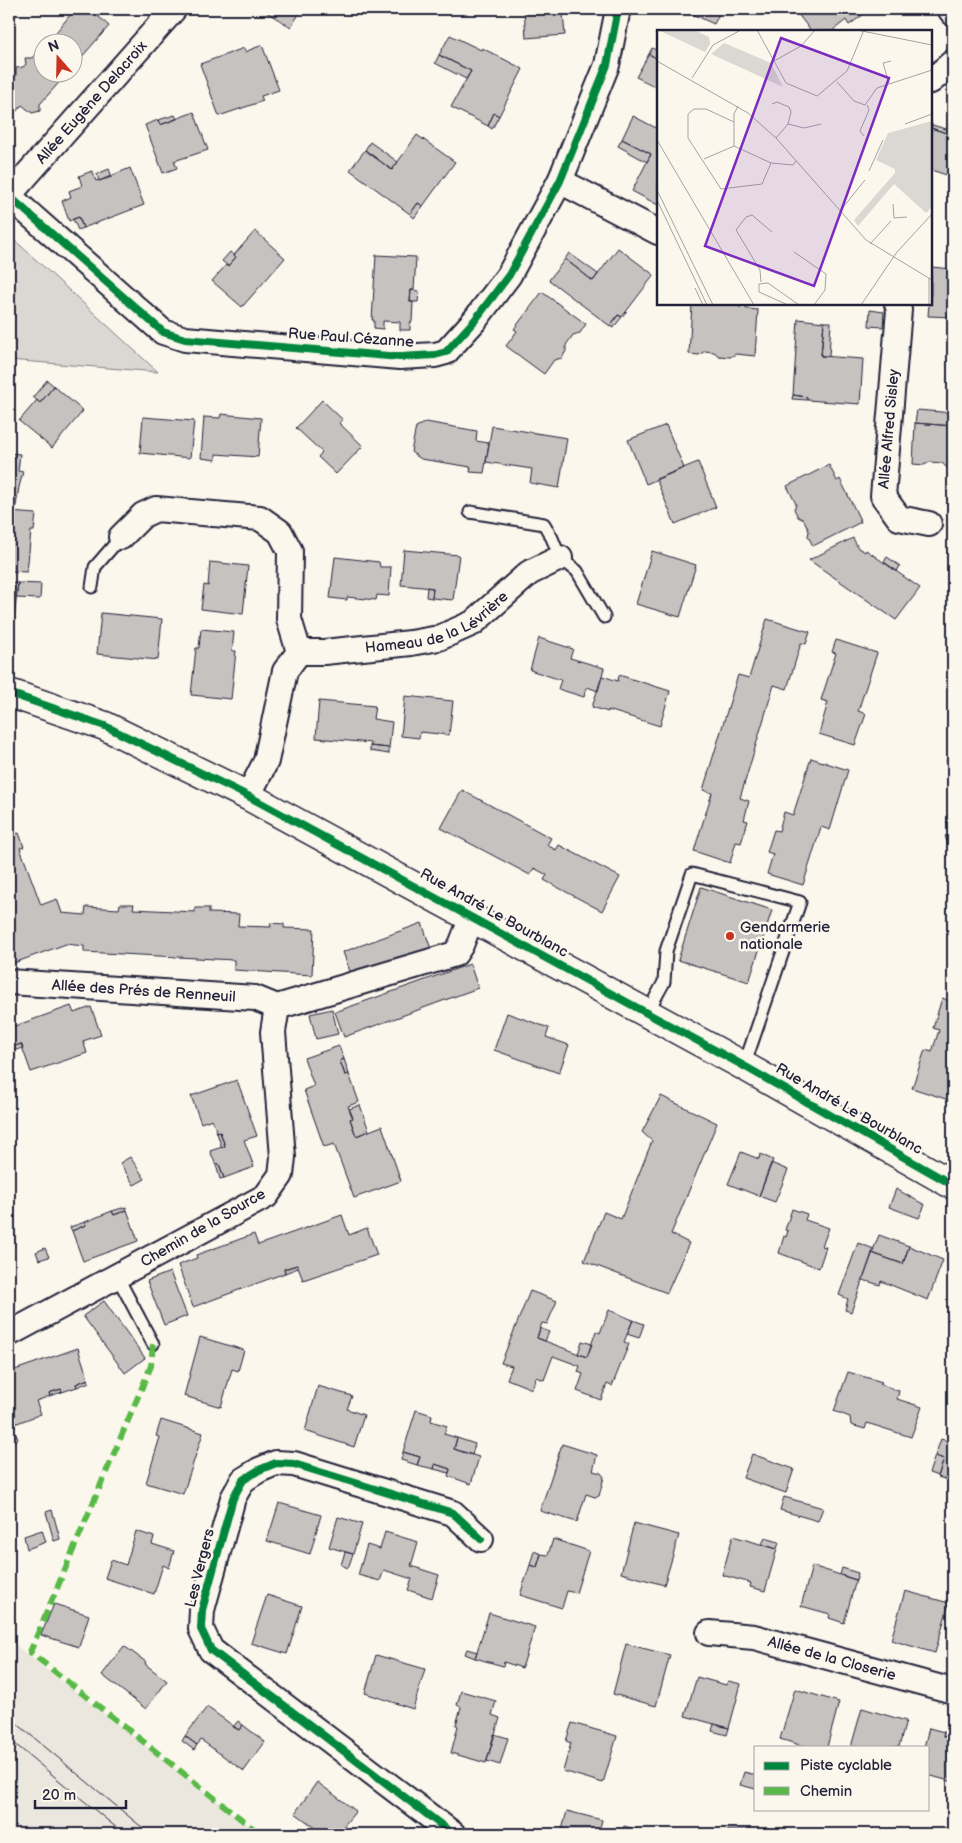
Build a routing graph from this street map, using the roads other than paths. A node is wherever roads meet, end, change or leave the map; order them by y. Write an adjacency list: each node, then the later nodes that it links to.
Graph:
1 (174, 9): 8 (street, Allée Eugène Delacroix)
2 (618, 9): 7 (street, Rue Paul Cézanne)
3 (950, 9): 4 (street)
4 (953, 13)
5 (953, 62): 6 (street)
6 (932, 80)
7 (560, 182): 8 (street, Rue Paul Cézanne); 9 (street)
8 (9, 196)
9 (657, 231)
10 (897, 305): 12 (street, Allée Alfred Sisley)
11 (470, 512): 14 (lane)
12 (929, 524)
13 (121, 537): 15 (lane); 17 (street)
14 (560, 558): 16 (lane); 17 (street, Hameau de la Lévrière)
15 (92, 588)
16 (604, 617)
17 (299, 652): 19 (street)
18 (9, 693): 19 (street, Rue André Le Bourblanc)
19 (248, 796): 20 (street, Rue André Le Bourblanc)
20 (472, 917): 22 (street); 23 (street, Rue André Le Bourblanc)
21 (9, 982): 22 (street, Allée des Prés de Renneuil)
22 (277, 1007): 26 (street, Chemin de la Source)
23 (647, 1012): 24 (street, Rue André Le Bourblanc); 24 (lane)
24 (744, 1066): 25 (street, Rue André Le Bourblanc)
25 (953, 1185)
26 (117, 1276): 27 (street, Chemin de la Source); 28 (lane)
27 (9, 1334)
28 (153, 1344)
29 (481, 1539): 32 (street, Les Vergers)
30 (709, 1633): 31 (street, Allée de la Closerie)
31 (953, 1691)
32 (453, 1834)

